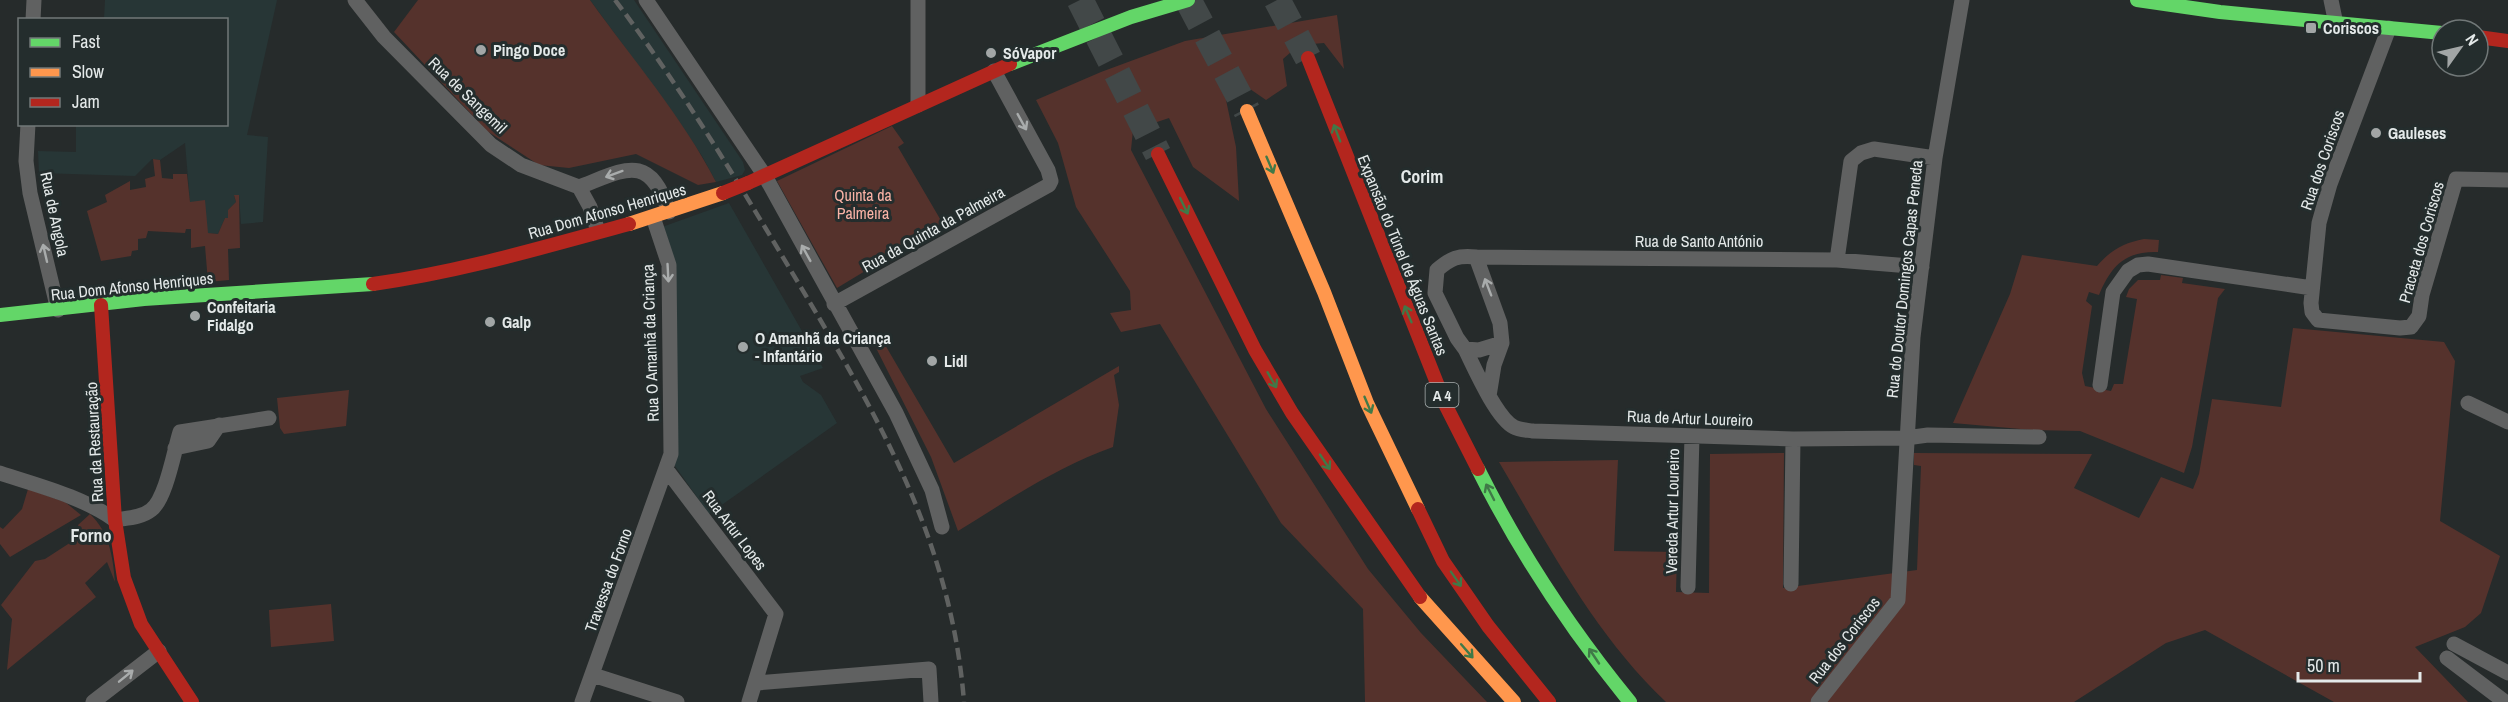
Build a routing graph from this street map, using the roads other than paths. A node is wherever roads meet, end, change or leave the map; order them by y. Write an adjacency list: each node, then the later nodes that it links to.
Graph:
1 (34, 0): 9 (street)
2 (355, 0): 24 (street, Rua de Sangemil)
3 (646, 0): 22 (street)
4 (918, 0): 17 (street)
5 (1188, 0): 16 (main road, Rua Dom Afonso Henriques)
6 (1962, 0): 21 (street, Rua do Doutor Domingos Capas Peneda)
7 (2137, 0): 10 (main road)
8 (2331, 0): 10 (street)
9 (33, 18)
10 (2336, 24): 11 (main road)
11 (2389, 28): 12 (main road); 31 (street, Rua dos Coriscos)
12 (2430, 32)
13 (2490, 39): 14 (main road)
14 (2508, 41)
15 (1308, 58): 69 (main road, Expansão do Túnel de Águas Santas / A 4, one-way to 15)
16 (994, 71): 17 (main road, Rua Dom Afonso Henriques); 32 (street, Rua da Quinta da Palmeira, one-way to 32)
17 (918, 105): 22 (main road, Rua Dom Afonso Henriques)
18 (1247, 111): 68 (main road, one-way to 68)
19 (28, 126): 34 (street, Rua de Angola, one-way to 19)
20 (1158, 154): 67 (main road, one-way to 67)
21 (1935, 158): 29 (street); 30 (street, Rua do Doutor Domingos Capas Peneda)
22 (765, 176): 25 (main road, Rua Dom Afonso Henriques, bridge); 32 (street, one-way to 22)
23 (2508, 180): 36 (street, Praceta dos Coriscos)
24 (579, 187): 25 (street, one-way to 24); 27 (street)
25 (669, 212): 26 (main road, Rua Dom Afonso Henriques)
26 (653, 217): 27 (main road, Rua Dom Afonso Henriques); 48 (street, Rua O Amanhã da Criança, one-way to 48)
27 (598, 231): 33 (main road, Rua Dom Afonso Henriques)
28 (1476, 257): 29 (street, Rua de Santo António); 37 (street, one-way to 28); 38 (street, Rua de Santo António)
29 (1837, 260): 30 (street, Rua de Santo António)
30 (1922, 267): 47 (street, Rua do Doutor Domingos Capas Peneda)
31 (2312, 288): 36 (street, Rua dos Coriscos); 39 (street)
32 (834, 304): 51 (street)
33 (101, 305): 34 (main road, Rua Dom Afonso Henriques); 50 (main road, Rua da Restauração)
34 (58, 310): 35 (main road, Rua Dom Afonso Henriques)
35 (0, 315)
36 (2341, 322)
37 (1502, 343): 38 (street); 40 (street)
38 (1465, 349): 40 (street, Rua de Artur Loureiro)
39 (2100, 385)
40 (1489, 396): 44 (street, Rua de Artur Loureiro)
41 (2468, 403): 43 (street)
42 (269, 418): 50 (street)
43 (2508, 422)
44 (1692, 436): 46 (street, Rua de Artur Loureiro); 53 (street, Vereda Artur Loureiro)
45 (2039, 437): 47 (street, Rua de Artur Loureiro)
46 (1793, 438): 47 (street, Rua de Artur Loureiro); 52 (street)
47 (1906, 438): 54 (street, Rua do Doutor Domingos Capas Peneda)
48 (666, 469): 59 (street, Travessa do Forno); 60 (street, Rua Artur Lopes)
49 (0, 473): 50 (street)
50 (115, 519): 56 (main road, Rua da Restauração)
51 (942, 527)
52 (1791, 584)
53 (1688, 587)
54 (1898, 600): 70 (street, Rua dos Coriscos)
55 (2454, 644): 58 (street)
56 (159, 651): 61 (street, one-way to 56); 62 (main road, Rua da Restauração)
57 (2447, 658): 71 (street)
58 (2508, 673)
59 (593, 675): 63 (street, Travessa do Forno); 64 (street)
60 (756, 683): 65 (street); 66 (street)
61 (93, 702)
62 (192, 702)
63 (582, 702)
64 (677, 702)
65 (749, 702)
66 (931, 702)
67 (1514, 702)
68 (1550, 702)
69 (1630, 702)
70 (1818, 702)
71 (2505, 702)

